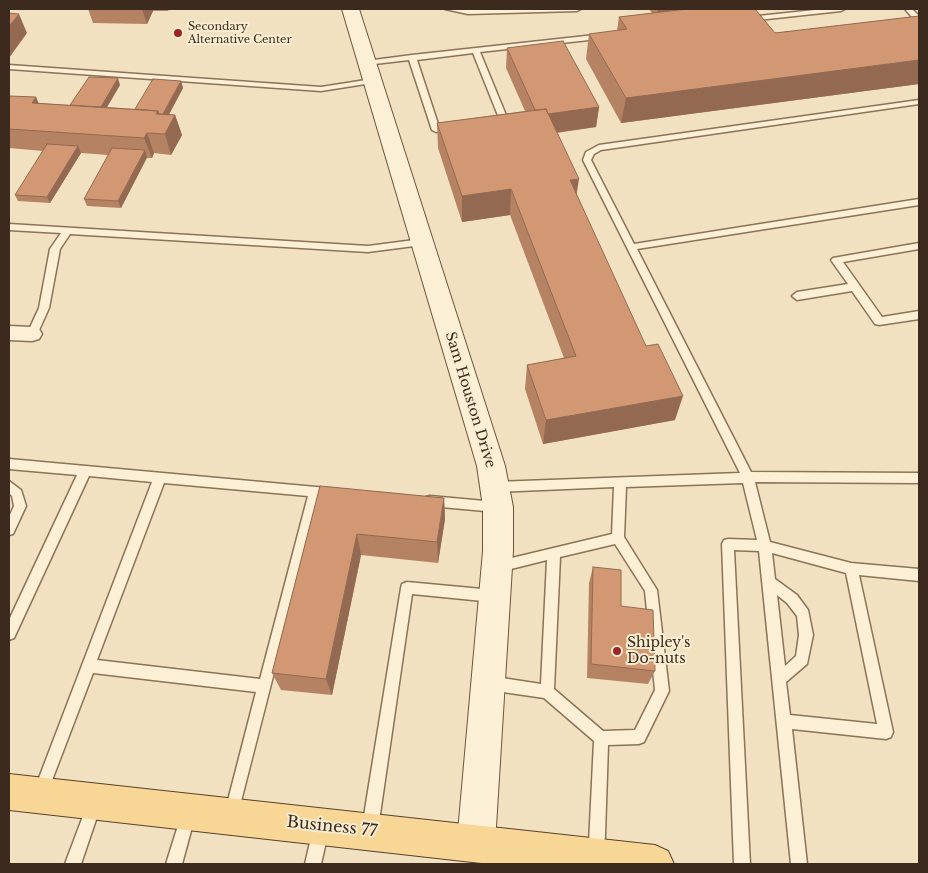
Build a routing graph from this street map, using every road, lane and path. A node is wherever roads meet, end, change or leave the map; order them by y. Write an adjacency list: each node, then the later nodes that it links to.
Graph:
1 (350, 9): 12 (street, Sam Houston Drive)
2 (449, 9): 3 (lane)
3 (577, 9)
4 (841, 9): 6 (lane)
5 (908, 9): 7 (lane)
6 (742, 20)
7 (919, 20)
8 (614, 35): 9 (lane)
9 (475, 50): 10 (lane); 14 (lane)
10 (412, 58): 12 (lane); 15 (lane)
11 (9, 68): 12 (lane)
12 (369, 72): 19 (street, Sam Houston Drive)
13 (919, 102): 21 (lane)
14 (485, 123)
15 (456, 127)
16 (919, 202): 21 (lane)
17 (9, 228): 18 (lane)
18 (67, 231): 19 (lane); 26 (lane)
19 (422, 242): 36 (street, Sam Houston Drive)
20 (919, 246): 22 (lane)
21 (632, 247): 30 (lane)
22 (854, 287): 23 (lane); 24 (lane)
23 (797, 296)
24 (919, 316)
25 (9, 332): 26 (street)
26 (32, 334)
27 (9, 464): 28 (lane)
28 (85, 471): 29 (lane); 47 (lane)
29 (160, 477): 34 (lane); 48 (lane)
30 (748, 478): 31 (lane); 32 (lane); 40 (lane)
31 (919, 478)
32 (620, 483): 36 (lane); 39 (lane)
33 (9, 486): 38 (lane)
34 (315, 491): 35 (lane); 51 (lane)
35 (344, 494)
36 (496, 497): 37 (lane); 42 (street, Sam Houston Drive)
37 (421, 500)
38 (9, 530)
39 (618, 538): 41 (lane); 54 (lane)
40 (765, 546): 43 (lane); 45 (lane); 67 (lane)
41 (554, 553): 42 (lane); 52 (lane)
42 (497, 567): 46 (street, Sam Houston Drive)
43 (851, 569): 44 (lane); 53 (lane)
44 (919, 575)
45 (769, 582): 49 (lane); 49 (lane)
46 (495, 596): 50 (street, Sam Houston Drive); 60 (lane)
47 (9, 634)
48 (89, 666): 51 (lane); 55 (lane)
49 (779, 680): 53 (lane)
50 (488, 683): 52 (lane); 61 (street, Sam Houston Drive)
51 (264, 686): 58 (lane)
52 (547, 692): 54 (lane)
53 (784, 722): 68 (lane)
54 (601, 738): 62 (lane)
55 (24, 794): 56 (main road, Business 77)
56 (95, 801): 57 (main road, Business 77); 63 (lane)
57 (190, 812): 58 (main road, Business 77); 64 (lane)
58 (231, 816): 59 (main road, Business 77)
59 (322, 826): 60 (main road, Business 77); 65 (lane)
60 (370, 832): 61 (main road, Business 77)
61 (478, 854): 62 (main road, Business 77)
62 (596, 861): 66 (main road, Business 77)
63 (73, 864)
64 (174, 864)
65 (313, 864)
66 (655, 864)
67 (742, 864)
68 (799, 864)

